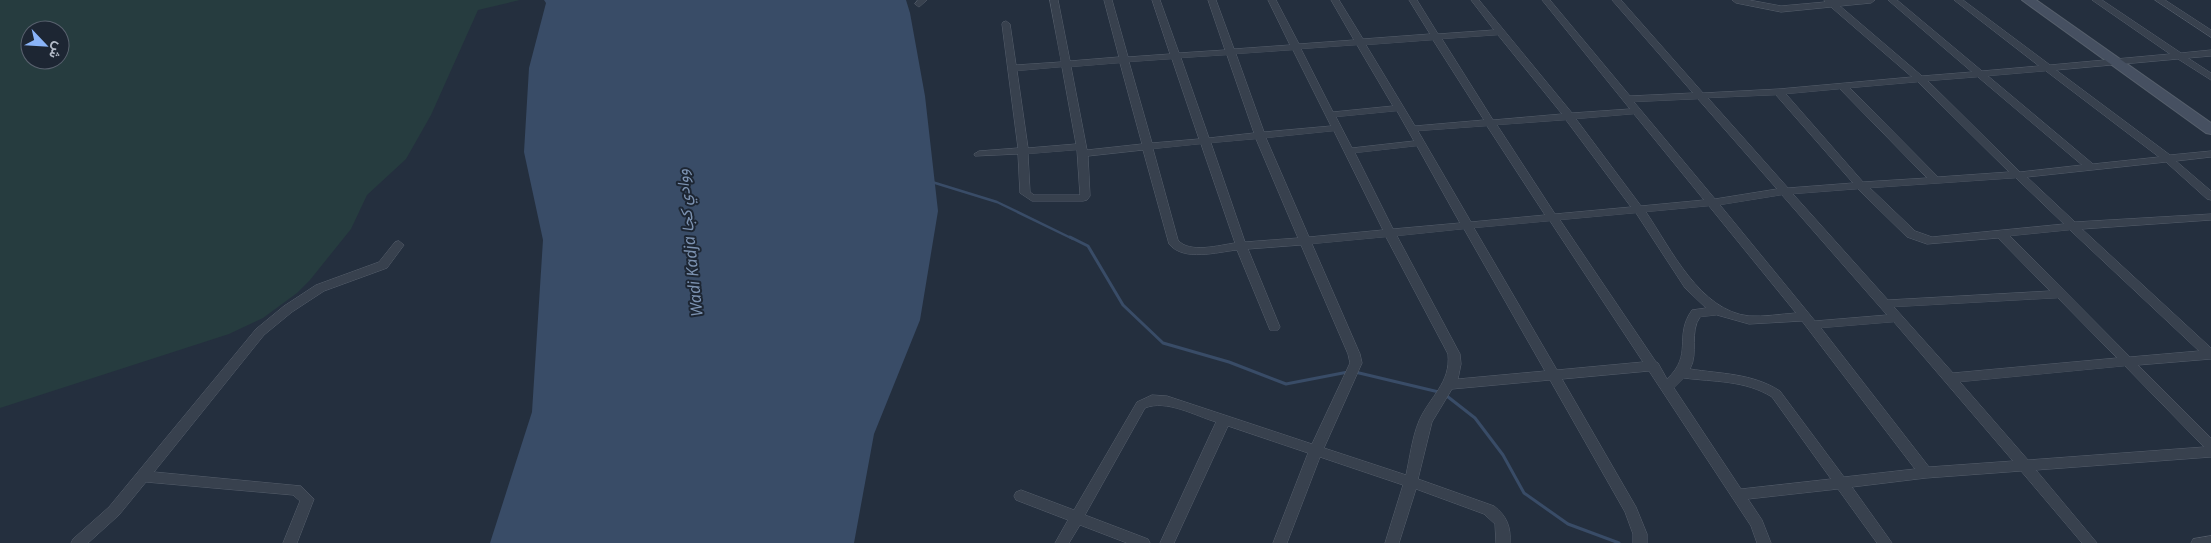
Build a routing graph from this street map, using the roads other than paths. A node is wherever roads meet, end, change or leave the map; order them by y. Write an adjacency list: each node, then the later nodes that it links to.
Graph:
1 (1054, 0): 31 (street)
2 (1108, 0): 29 (street)
3 (1156, 0): 27 (street)
4 (1212, 0): 25 (street)
5 (1272, 0): 24 (street)
6 (1335, 0): 23 (street)
7 (1413, 0): 22 (street)
8 (1475, 0): 20 (street)
9 (1546, 0): 40 (street)
10 (1616, 0): 39 (street)
11 (1736, 0): 18 (street)
12 (1871, 0): 18 (street)
13 (1892, 0): 34 (street)
14 (1958, 0): 32 (street)
15 (2028, 0): 30 (main road)
16 (2096, 0): 28 (street)
17 (2159, 0): 21 (street)
18 (1831, 2): 36 (street)
19 (1006, 24): 33 (street)
20 (1499, 32): 22 (street); 44 (street)
21 (2211, 34)
22 (1435, 36): 23 (street); 45 (street)
23 (1360, 41): 24 (street); 41 (street)
24 (1296, 47): 25 (street); 43 (street)
25 (1228, 51): 27 (street); 49 (street)
26 (2211, 53): 28 (street)
27 (1176, 54): 29 (street); 50 (street)
28 (2181, 56): 30 (street); 35 (street)
29 (1122, 59): 31 (street); 52 (street)
30 (2112, 60): 32 (street); 48 (main road)
31 (1067, 64): 33 (street); 53 (street)
32 (2048, 67): 34 (street); 58 (street)
33 (1014, 68): 55 (street)
34 (1982, 75): 36 (street); 59 (street)
35 (2211, 77)
36 (1921, 80): 37 (street); 60 (street)
37 (1843, 87): 38 (street); 61 (street)
38 (1779, 92): 39 (street); 62 (street)
39 (1701, 96): 40 (street); 63 (street)
40 (1628, 100): 42 (street)
41 (1400, 108): 43 (street); 47 (street)
42 (1637, 111): 44 (street); 65 (street)
43 (1330, 115): 46 (street)
44 (1568, 116): 45 (street); 66 (street)
45 (1490, 121): 47 (street); 68 (street)
46 (1337, 128): 49 (street); 54 (street)
47 (1412, 129): 51 (street)
48 (2211, 130)
49 (1260, 136): 50 (street); 73 (street)
50 (1205, 141): 52 (street); 75 (street)
51 (1420, 143): 54 (street); 69 (street)
52 (1147, 146): 53 (street); 75 (street)
53 (1083, 150): 55 (street); 55 (street)
54 (1348, 150): 71 (street)
55 (1023, 151): 56 (street)
56 (979, 154)
57 (2211, 154): 58 (street)
58 (2167, 158): 59 (street); 64 (street)
59 (2091, 167): 60 (street)
60 (2018, 175): 61 (street); 70 (street)
61 (1935, 180): 62 (street)
62 (1861, 186): 63 (street); 72 (street)
63 (1784, 191): 65 (street); 77 (street)
64 (2211, 197)
65 (1710, 203): 66 (street); 80 (street)
66 (1638, 209): 68 (street); 78 (street)
67 (2211, 217): 70 (street)
68 (1551, 218): 69 (street); 84 (street)
69 (1468, 225): 71 (street); 86 (street)
70 (2074, 226): 72 (street); 82 (street)
71 (1390, 233): 73 (street); 88 (street)
72 (2001, 234): 76 (street)
73 (1306, 240): 75 (street); 92 (street)
74 (399, 245): 96 (street)
75 (1241, 246): 81 (street)
76 (2061, 294): 77 (street); 83 (street)
77 (1884, 304): 79 (street)
78 (1717, 311): 80 (street); 85 (street)
79 (1897, 318): 80 (street); 87 (street)
80 (1809, 321): 95 (street)
81 (1274, 327)
82 (2211, 354): 83 (street)
83 (2129, 362): 87 (street); 91 (street)
84 (1654, 366): 86 (street); 89 (street)
85 (1682, 373): 89 (street); 98 (street)
86 (1554, 377): 88 (street); 111 (street)
87 (1950, 378): 94 (street)
88 (1448, 385): 97 (street)
89 (1668, 386): 100 (street)
90 (1224, 420): 92 (street); 101 (street); 107 (street)
91 (2211, 446)
92 (1316, 450): 97 (street); 108 (street)
93 (2211, 452): 94 (street)
94 (2024, 465): 95 (street); 114 (street)
95 (1926, 473): 98 (street)
96 (142, 476): 103 (street); 104 (street)
97 (1411, 482): 109 (street); 110 (street)
98 (1840, 484): 100 (street); 113 (street)
99 (1021, 496): 101 (street)
100 (1739, 496): 112 (street)
101 (1076, 518): 105 (street); 106 (street)
102 (2211, 542): 115 (street)
103 (78, 543)
104 (290, 543)
105 (1062, 543)
106 (1143, 543)
107 (1167, 543)
108 (1280, 543)
109 (1392, 543)
110 (1503, 543)
111 (1640, 543)
112 (1764, 543)
113 (1885, 543)
114 (2090, 543)
115 (2198, 543)

